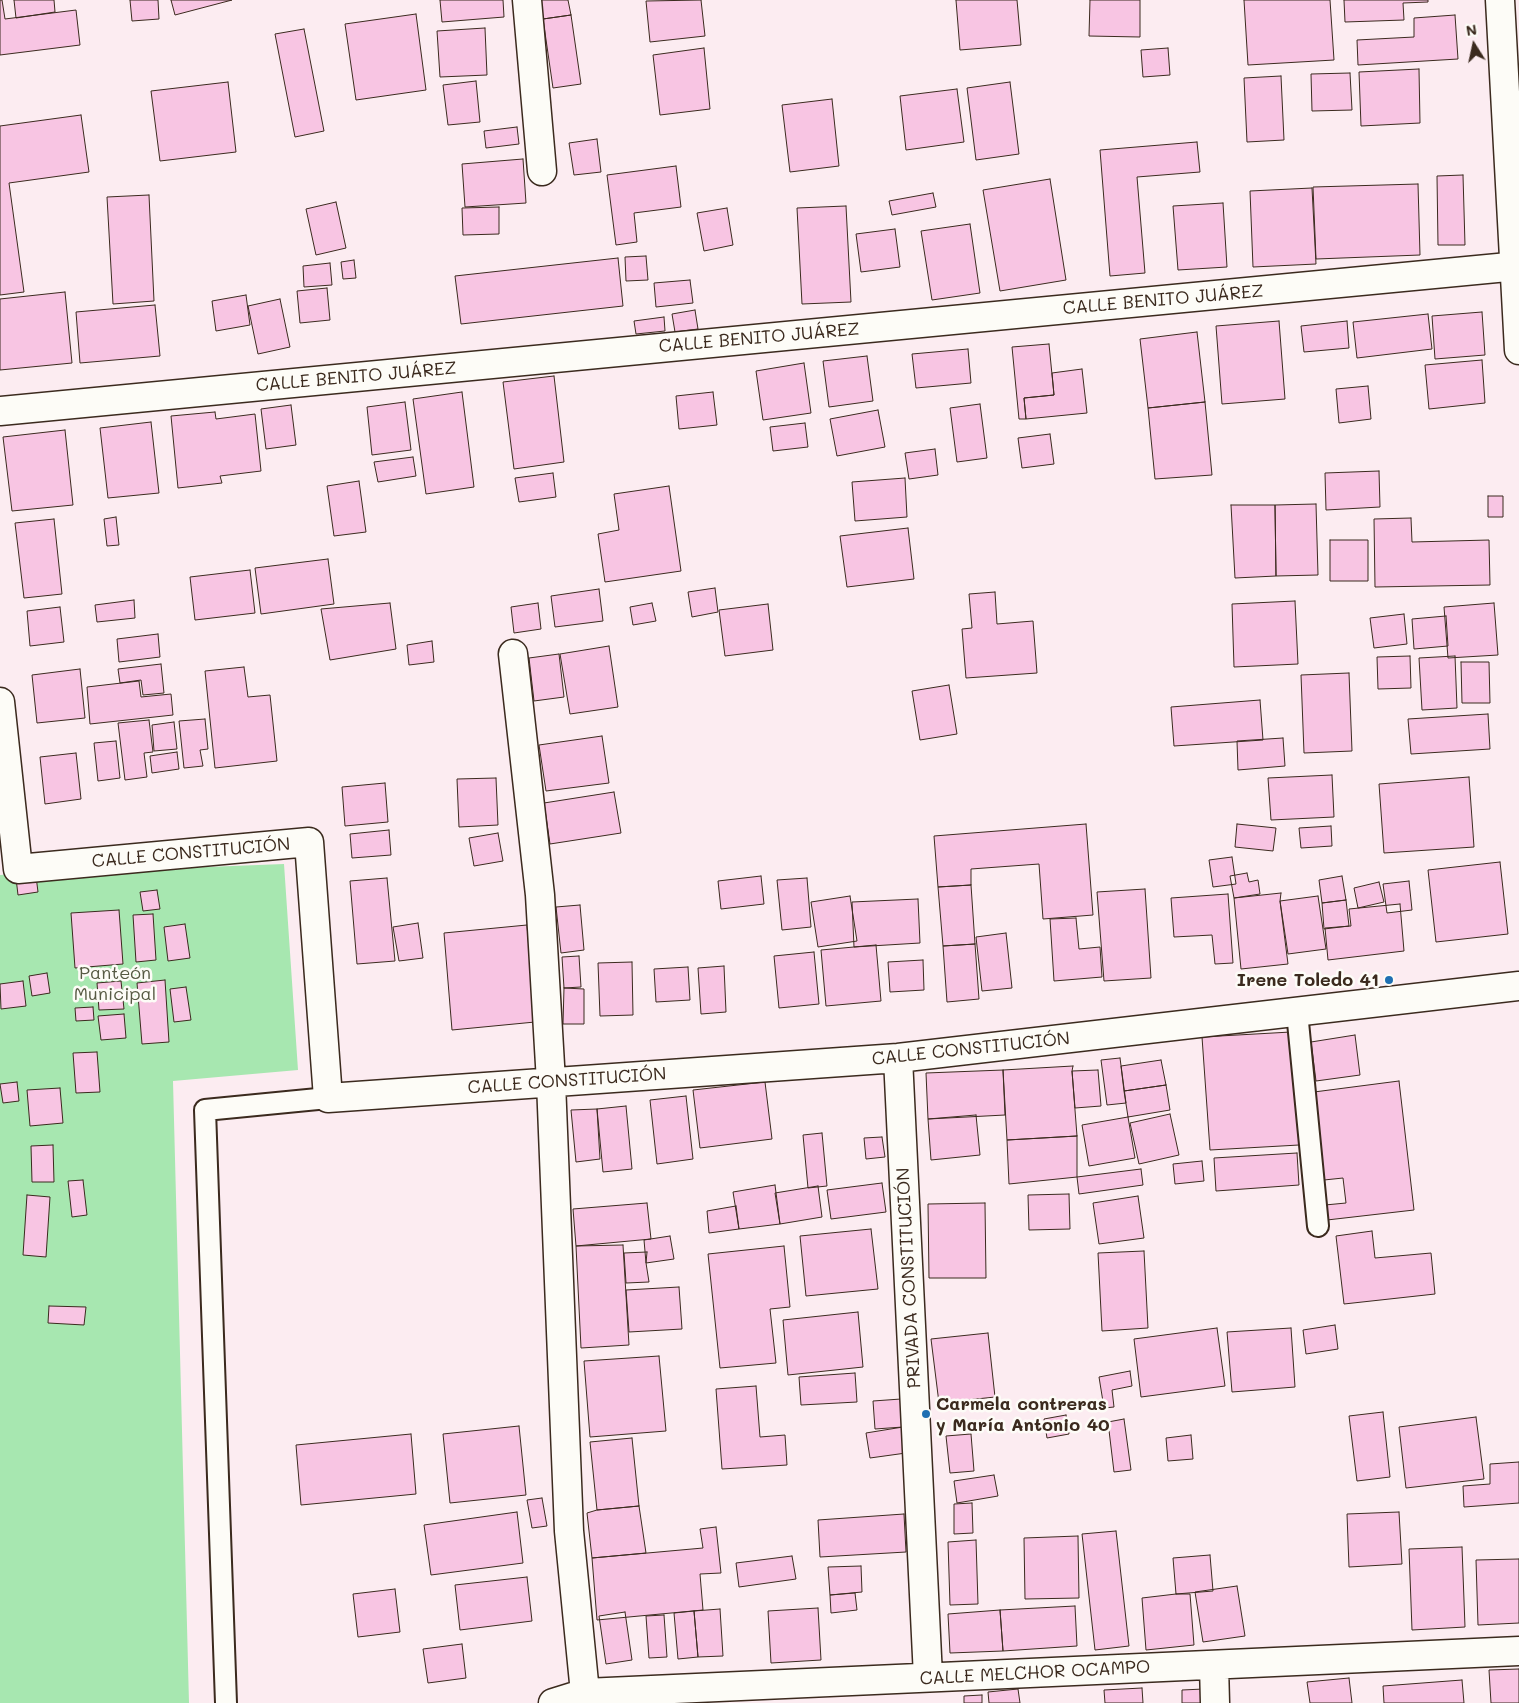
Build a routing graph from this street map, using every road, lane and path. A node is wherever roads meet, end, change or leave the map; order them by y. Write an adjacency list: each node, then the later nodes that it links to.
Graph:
1 (527, 0): 3 (street)
2 (1500, 0): 4 (street)
3 (542, 171)
4 (1517, 266): 5 (street); 6 (street, CALLE BENITO JUÁREZ)
5 (1519, 350)
6 (0, 411)
7 (513, 654): 13 (street)
8 (0, 702): 9 (street, CALLE CONSTITUCIÓN)
9 (9, 869): 14 (street, CALLE CONSTITUCIÓN)
10 (1519, 986): 11 (street, CALLE CONSTITUCIÓN)
11 (1297, 1012): 12 (street, CALLE CONSTITUCIÓN); 15 (lane)
12 (898, 1058): 13 (street, CALLE CONSTITUCIÓN); 18 (street, PRIVADA CONSTITUCIÓN)
13 (551, 1082): 14 (street, CALLE CONSTITUCIÓN); 19 (street)
14 (328, 1098): 20 (lane)
15 (1318, 1226)
16 (1519, 1651): 17 (street, CALLE MELCHOR OCAMPO)
17 (1214, 1665): 18 (street, CALLE MELCHOR OCAMPO); 22 (street)
18 (928, 1677): 19 (street, CALLE MELCHOR OCAMPO)
19 (586, 1698): 21 (street, CALLE MELCHOR OCAMPO)
20 (226, 1703)
21 (552, 1703)
22 (1215, 1703)

